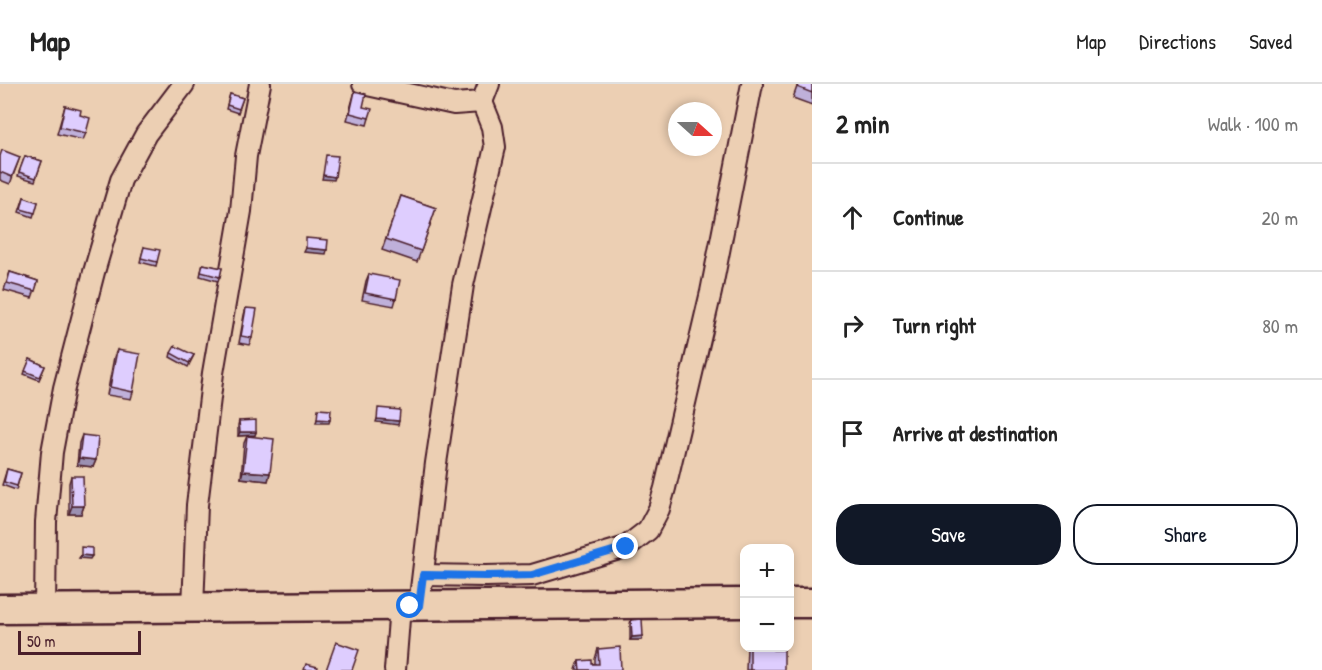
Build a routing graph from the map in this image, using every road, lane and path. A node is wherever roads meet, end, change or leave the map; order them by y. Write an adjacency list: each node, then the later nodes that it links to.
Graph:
1 (184, 84): 11 (street)
2 (260, 84): 12 (street)
3 (363, 84): 5 (street)
4 (752, 84): 6 (street)
5 (485, 93): 6 (street)
6 (423, 575): 10 (street)
7 (740, 603): 10 (street)
8 (794, 603): 9 (street)
9 (812, 603)
10 (410, 606): 12 (street); 14 (street)
11 (45, 608): 12 (street); 13 (street)
12 (193, 608)
13 (0, 609)
14 (395, 670)

